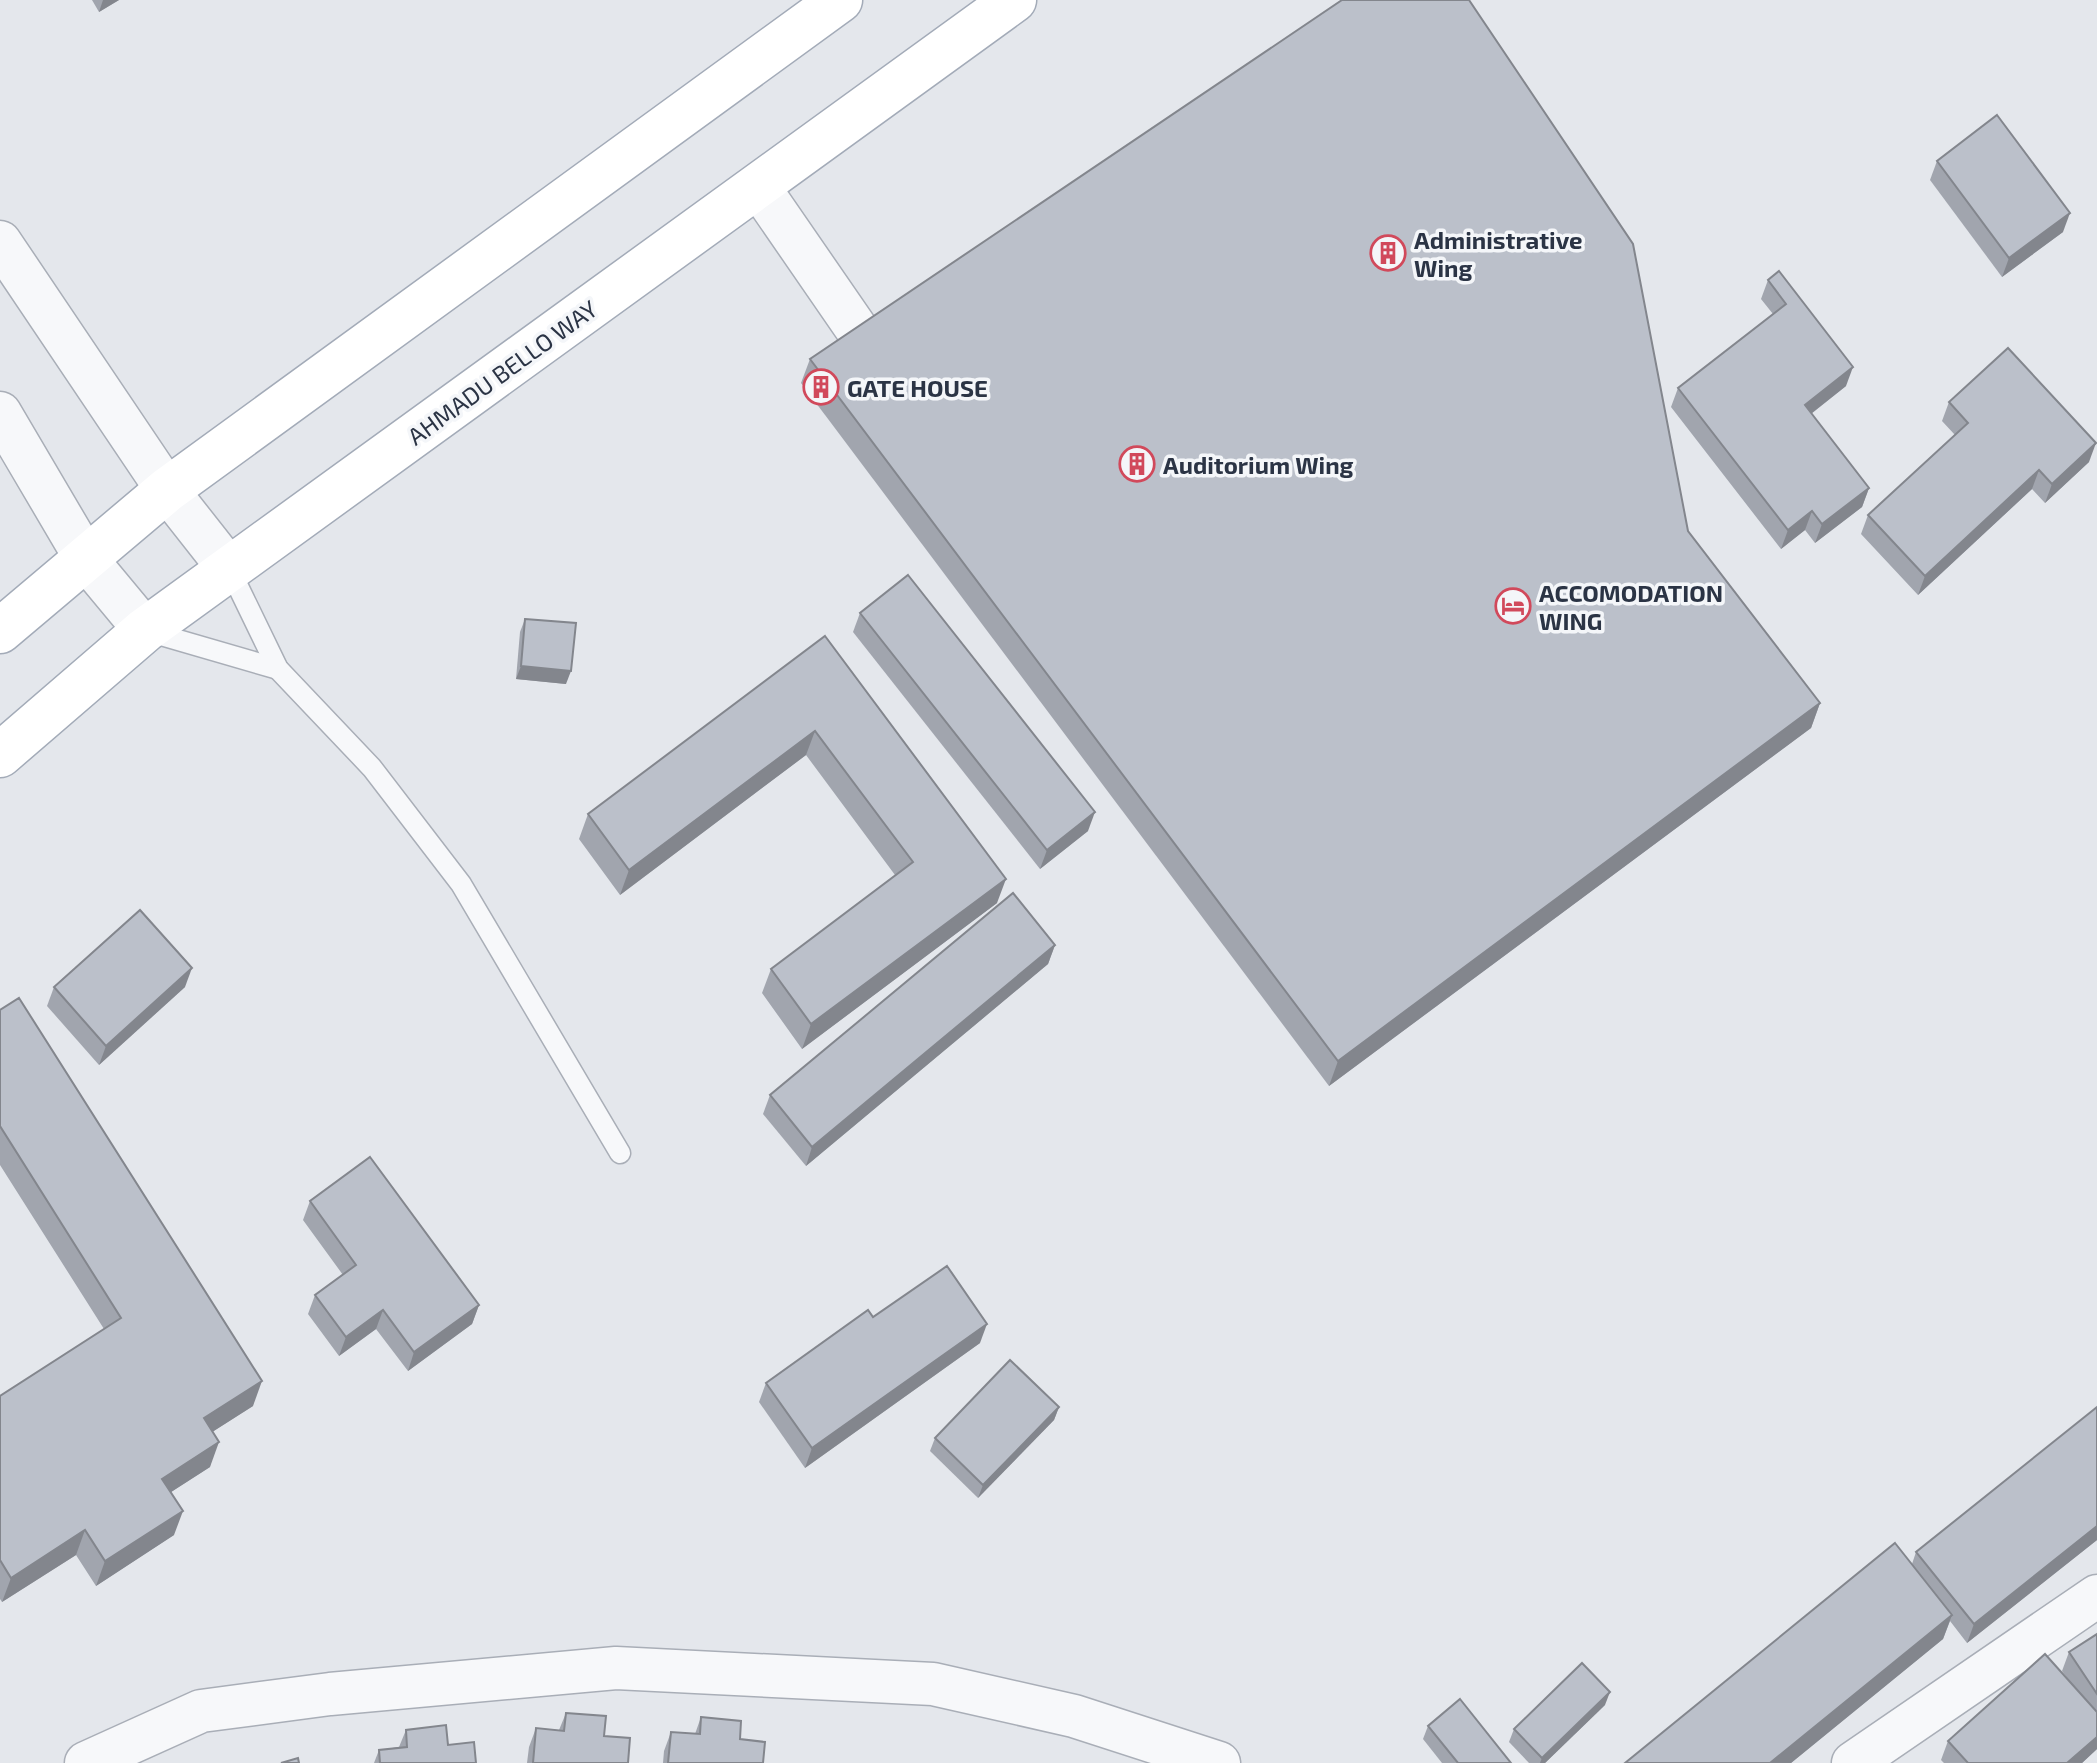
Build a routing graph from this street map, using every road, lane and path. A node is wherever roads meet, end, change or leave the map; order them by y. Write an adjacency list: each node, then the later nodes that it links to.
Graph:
1 (840, 0): 7 (main road)
2 (1014, 0): 3 (main road, AHMADU BELLO WAY)
3 (758, 186): 5 (street); 9 (main road, AHMADU BELLO WAY)
4 (0, 242): 7 (street)
5 (910, 402)
6 (0, 413): 8 (street)
7 (167, 490): 8 (main road); 9 (street)
8 (86, 559): 10 (street); 11 (main road)
9 (230, 570): 10 (main road, AHMADU BELLO WAY); 12 (lane)
10 (145, 630): 12 (lane); 13 (main road, AHMADU BELLO WAY)
11 (0, 631)
12 (278, 669): 14 (lane)
13 (0, 755)
14 (620, 1153)
15 (2097, 1596): 18 (street)
16 (86, 1763): 17 (street)
17 (1219, 1763)
18 (1853, 1763)

